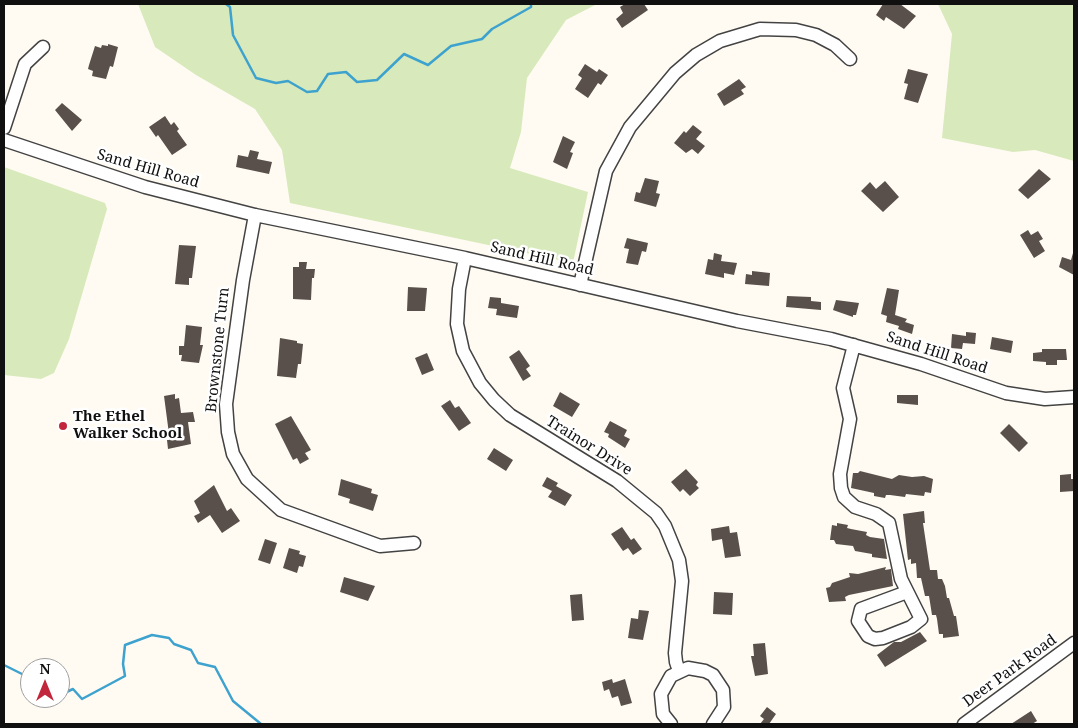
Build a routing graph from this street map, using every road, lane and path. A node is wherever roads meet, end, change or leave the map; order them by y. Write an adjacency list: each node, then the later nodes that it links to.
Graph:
1 (43, 47): 3 (street)
2 (850, 59): 7 (street)
3 (4, 128)
4 (4, 140): 5 (street, Sand Hill Road)
5 (255, 215): 6 (street, Sand Hill Road); 10 (street, Brownstone Turn)
6 (465, 258): 7 (street, Sand Hill Road); 13 (street, Trainor Drive)
7 (580, 285): 8 (street, Sand Hill Road)
8 (854, 345): 9 (street, Sand Hill Road); 11 (street)
9 (1074, 397)
10 (414, 543)
11 (907, 592): 11 (street)
12 (1074, 644): 16 (street, Deer Park Road)
13 (680, 670): 14 (street); 15 (street)
14 (671, 724)
15 (714, 724)
16 (964, 724)

